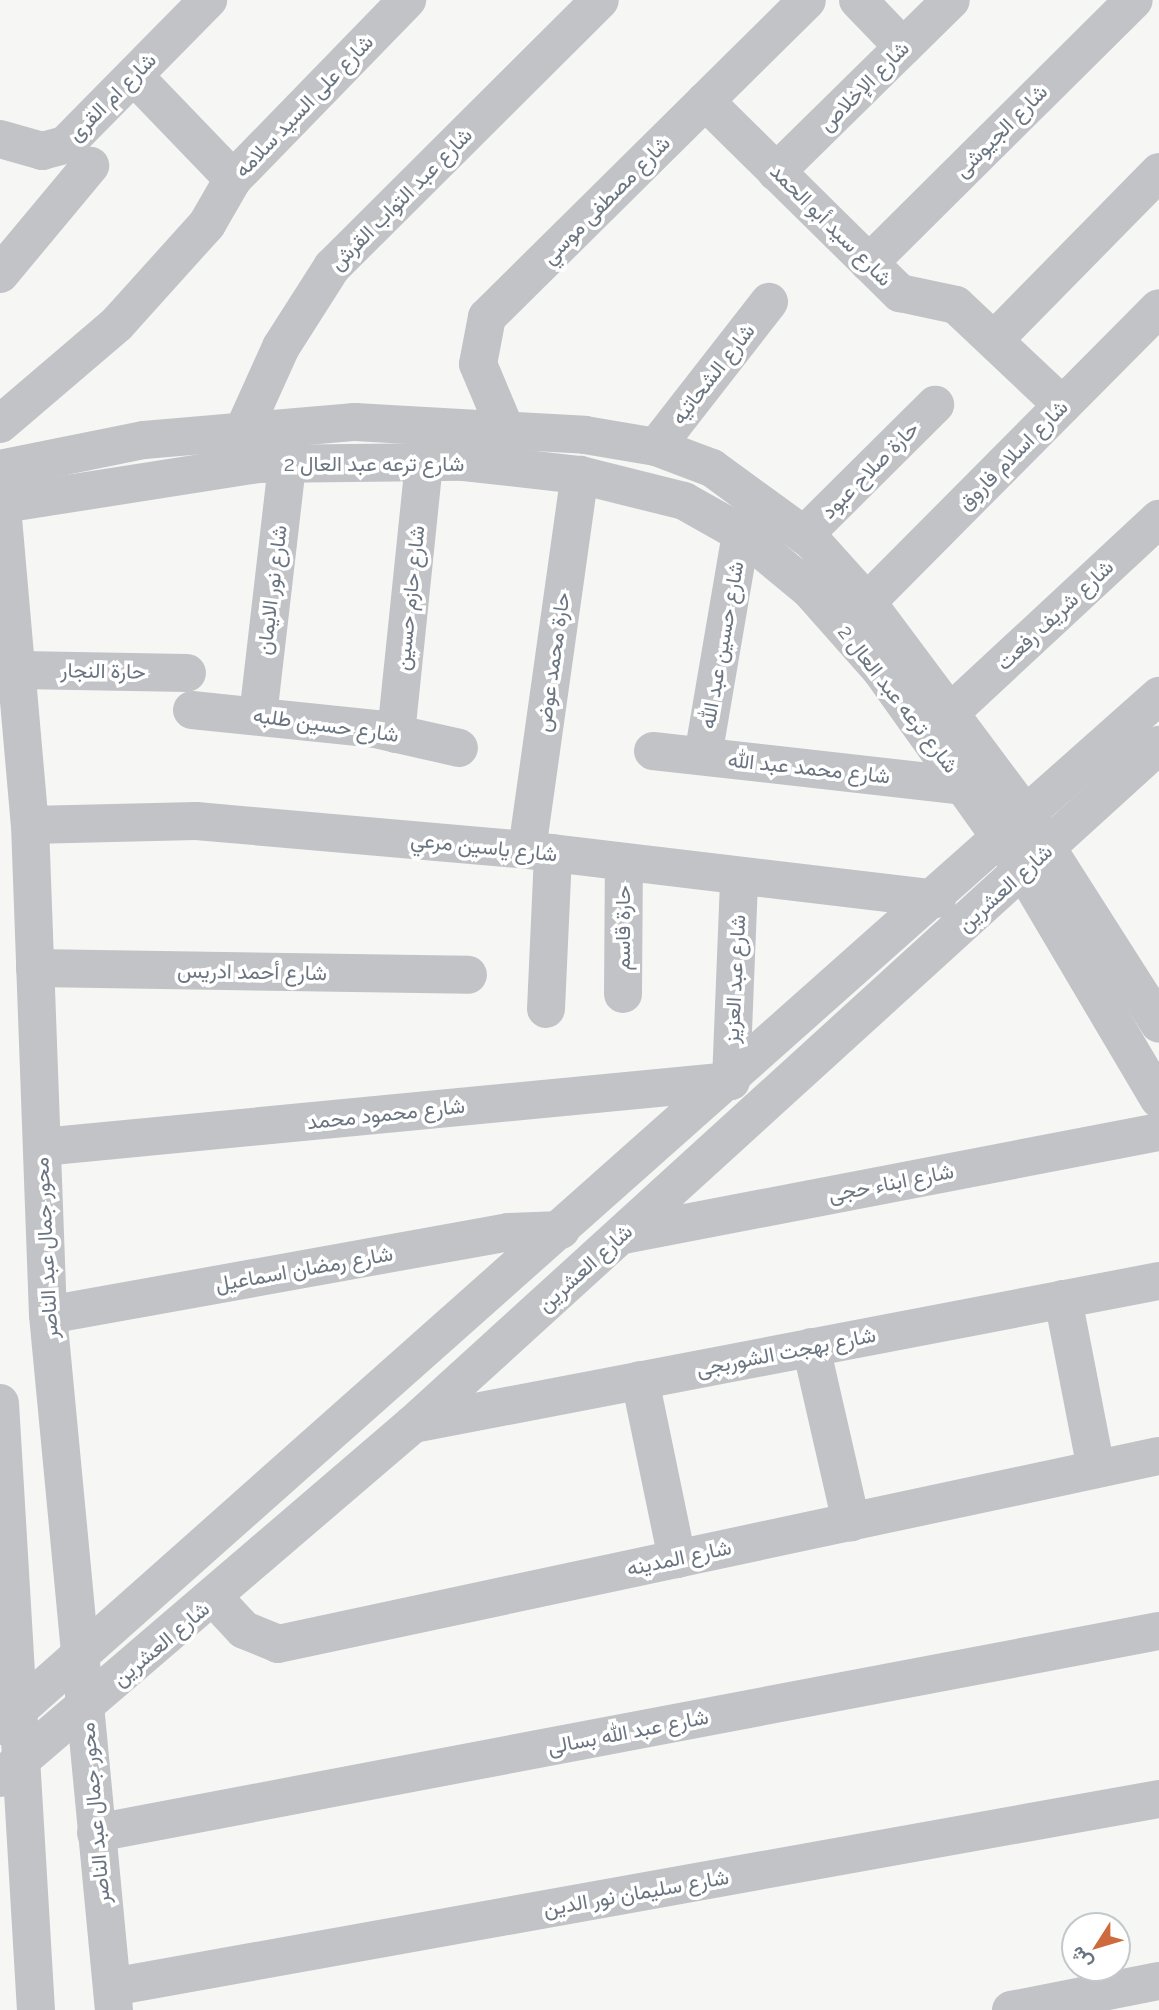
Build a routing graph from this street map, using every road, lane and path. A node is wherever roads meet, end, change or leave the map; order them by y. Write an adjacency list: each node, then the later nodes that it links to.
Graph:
1 (208, 0): 9 (street, شارع ام القرى)
2 (407, 0): 15 (street, شارع على السيد سلامه)
3 (600, 0): 25 (street, شارع عبد التواب القرش)
4 (807, 0): 10 (street, شارع مصطفى موسي)
5 (858, 0): 8 (street)
6 (951, 0): 8 (street, شارع الإخلاص)
7 (1134, 0): 16 (street, شارع الجيوشى)
8 (903, 47): 13 (street, شارع الإخلاص)
9 (134, 76): 11 (street, شارع ام القرى); 15 (street)
10 (705, 102): 13 (street, شارع سيد أبو الحمد); 24 (street, شارع مصطفى موسي)
11 (0, 139)
12 (90, 166): 17 (street)
13 (776, 172): 16 (street, شارع سيد أبو الحمد)
14 (1159, 172): 20 (street)
15 (233, 179): 23 (street, شارع على السيد سلامه)
16 (869, 262): 20 (street, شارع سيد أبو الحمد)
17 (0, 274)
18 (769, 302): 26 (street, شارع الشحاتيه)
19 (1159, 308): 22 (street, شارع اسلام فاروق)
20 (995, 339): 22 (street, شارع سيد أبو الحمد)
21 (935, 405): 33 (street, حارة صلاح عبود)
22 (1062, 405): 34 (street, شارع اسلام فاروق)
23 (0, 424)
24 (503, 426): 25 (street, شارع ترعه عبد العال 2); 26 (street, شارع ترعه عبد العال 2)
25 (244, 429): 30 (street, شارع ترعه عبد العال 2)
26 (656, 447): 33 (street, شارع ترعه عبد العال 2)
27 (424, 463): 28 (street, شارع ترعه عبد العال 2); 29 (street, شارع ترعه عبد العال 2); 41 (street, شارع حازم حسين)
28 (287, 464): 30 (street, شارع ترعه عبد العال 2); 40 (street, شارع نور الايمان)
29 (580, 475): 32 (street, شارع ترعه عبد العال 2); 49 (street, حارة محمد عوض)
30 (1, 486): 35 (street, محور جمال عبد الناصر)
31 (1159, 519): 39 (street, شارع شريف رفعت)
32 (741, 533): 45 (street, شارع حسين عبد الله); 46 (street, شارع ترعه عبد العال 2)
33 (804, 535): 34 (street, شارع ترعه عبد العال 2)
34 (867, 602): 39 (street, شارع ترعه عبد العال 2)
35 (20, 670): 36 (street, حارة النجار); 47 (street, محور جمال عبد الناصر)
36 (187, 673)
37 (1159, 696): 48 (street, شارع العشرين)
38 (192, 710): 40 (street, شارع حسين طلبه)
39 (951, 712): 48 (street, شارع ترعه عبد العال 2)
40 (258, 716): 41 (street, شارع حسين طلبه)
41 (396, 734): 43 (street, شارع حسين طلبه)
42 (1159, 745): 48 (street, شارع العشرين)
43 (458, 748)
44 (653, 751): 45 (street, شارع محمد عبد الله)
45 (703, 756): 46 (street, شارع محمد عبد الله)
46 (965, 786): 48 (street, شارع ترعه عبد العال 2)
47 (30, 825): 49 (street, شارع ياسين مرعي); 53 (street, محور جمال عبد الناصر)
48 (1026, 845): 52 (street, شارع العشرين); 57 (street, شارع ترعه عبد العال 2); 59 (street, شارع ترعه عبد العال 2); 63 (street, شارع العشرين)
49 (540, 851): 50 (street, شارع ياسين مرعي); 56 (street, حارة محمد عوض)
50 (624, 862): 51 (street, شارع ياسين مرعي); 55 (street, حارة قاسم)
51 (740, 878): 52 (street, شارع ياسين مرعي); 58 (street, شارع عبد العزيز)
52 (937, 899): 58 (street, شارع العشرين)
53 (35, 968): 54 (street, شارع أحمد ادريس); 61 (street, محور جمال عبد الناصر)
54 (468, 975)
55 (623, 994)
56 (546, 1009)
57 (1159, 1024)
58 (731, 1081): 61 (street, شارع محمود محمد); 62 (street, شارع العشرين)
59 (1159, 1099)
60 (1159, 1132): 63 (street, شارع ابناء حجى)
61 (42, 1147): 66 (street, محور جمال عبد الناصر)
62 (561, 1230): 66 (street, شارع رمضان اسماعيل); 77 (street, شارع العشرين)
63 (623, 1235): 70 (street, شارع العشرين)
64 (1159, 1281): 65 (street, شارع بهجت الشوربجى)
65 (1063, 1299): 67 (street, شارع بهجت الشوربجى); 72 (street)
66 (48, 1315): 77 (street, محور جمال عبد الناصر)
67 (811, 1347): 68 (street, شارع بهجت الشوربجى); 73 (street)
68 (640, 1380): 70 (street, شارع بهجت الشوربجى); 74 (street)
69 (0, 1403): 79 (street)
70 (413, 1424): 75 (street, شارع العشرين)
71 (1159, 1455): 72 (street, شارع المدينه)
72 (1096, 1469): 73 (street, شارع المدينه)
73 (851, 1522): 74 (street, شارع المدينه)
74 (677, 1559): 75 (street, شارع المدينه)
75 (215, 1599): 78 (street, شارع العشرين)
76 (1159, 1631): 82 (street, شارع عبد الله بسالى)
77 (79, 1662): 78 (street, محور جمال عبد الناصر); 79 (street, شارع العشرين)
78 (85, 1709): 80 (street, شارع العشرين); 82 (street, محور جمال عبد الناصر)
79 (10, 1717): 80 (street)
80 (12, 1768): 85 (street)
81 (1159, 1799): 84 (street, شارع سليمان نور الدين)
82 (96, 1833): 84 (street, محور جمال عبد الناصر)
83 (1159, 1981): 86 (street)
84 (113, 1998)
85 (36, 2010)
86 (1011, 2010)

